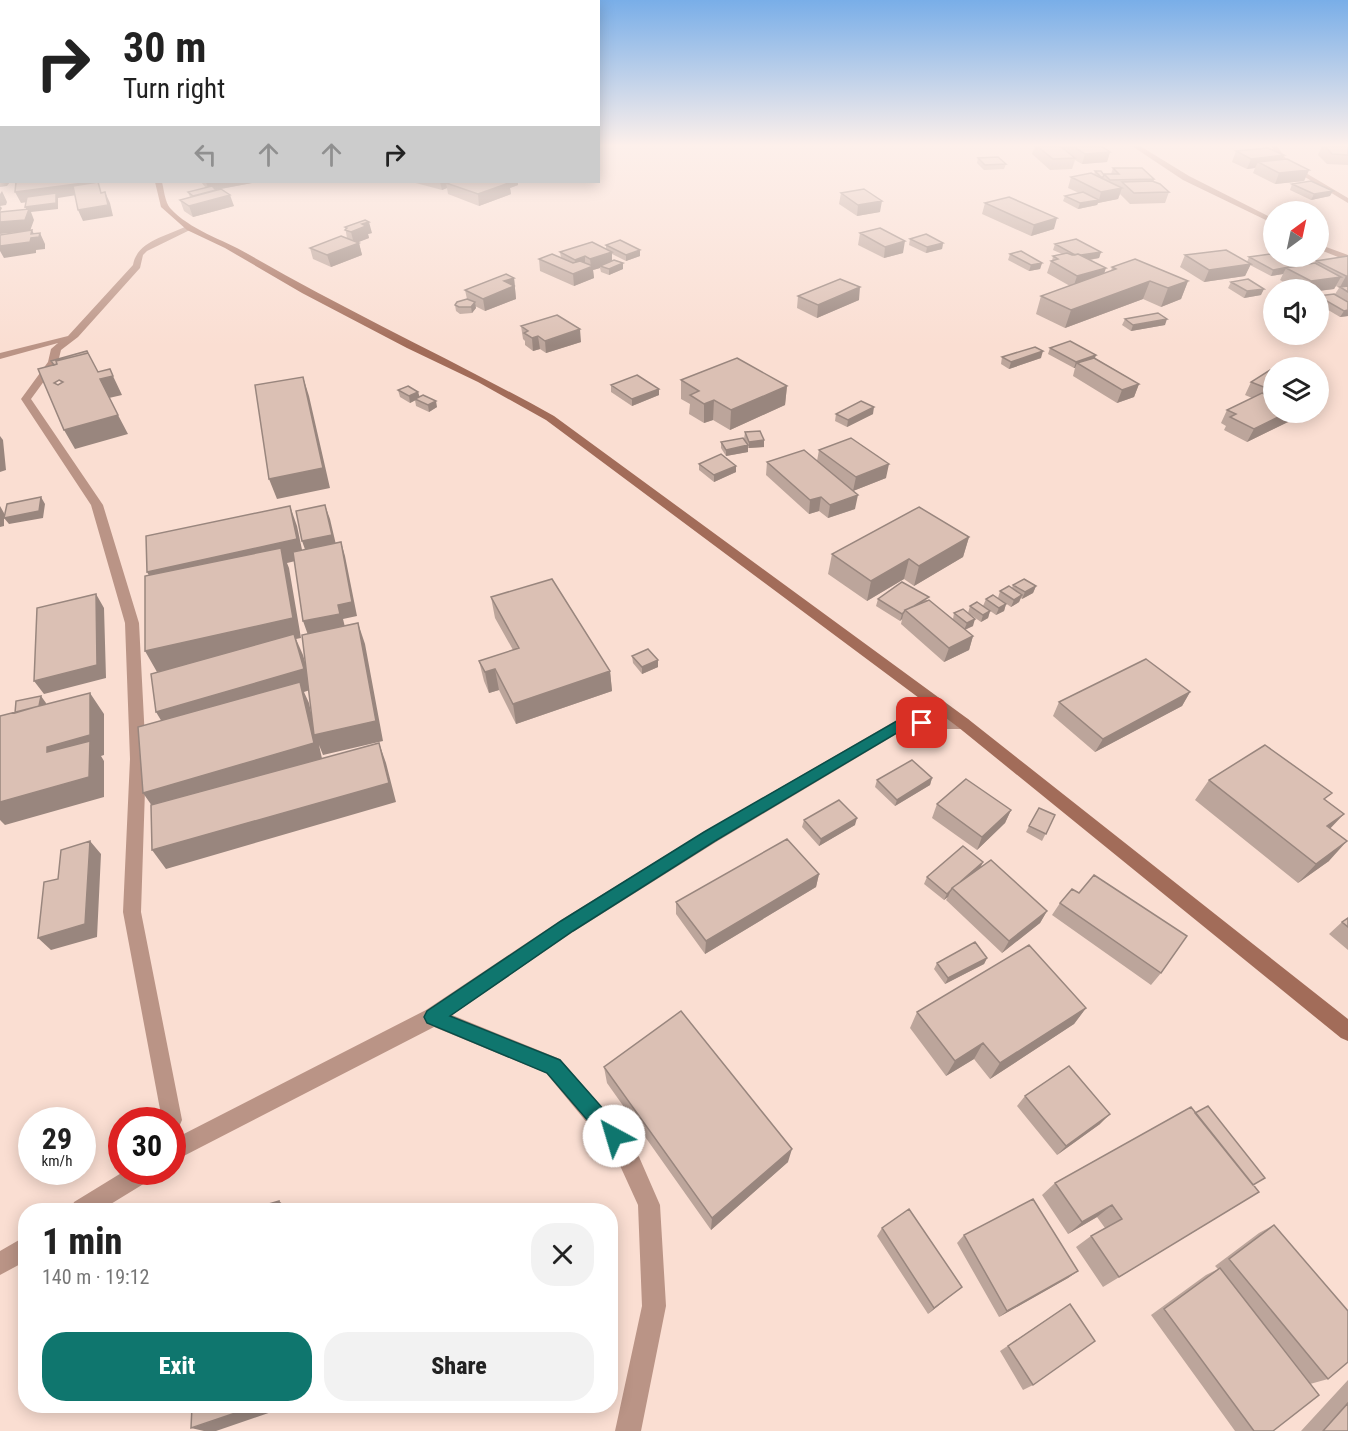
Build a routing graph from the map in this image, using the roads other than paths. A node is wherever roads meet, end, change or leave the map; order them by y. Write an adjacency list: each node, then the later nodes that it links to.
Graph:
1 (172, 213): 2 (main road)
2 (190, 228): 5 (street); 7 (main road)
3 (1329, 250): 4 (street)
4 (1347, 257)
5 (75, 335): 6 (street); 10 (street)
6 (0, 356)
7 (963, 723): 8 (street); 9 (main road)
8 (433, 1017): 11 (street); 16 (street)
9 (1348, 1031)
10 (169, 1107)
11 (186, 1144)
12 (121, 1185): 13 (street)
13 (93, 1203)
14 (18, 1252): 15 (street)
15 (0, 1264)
16 (628, 1431)

